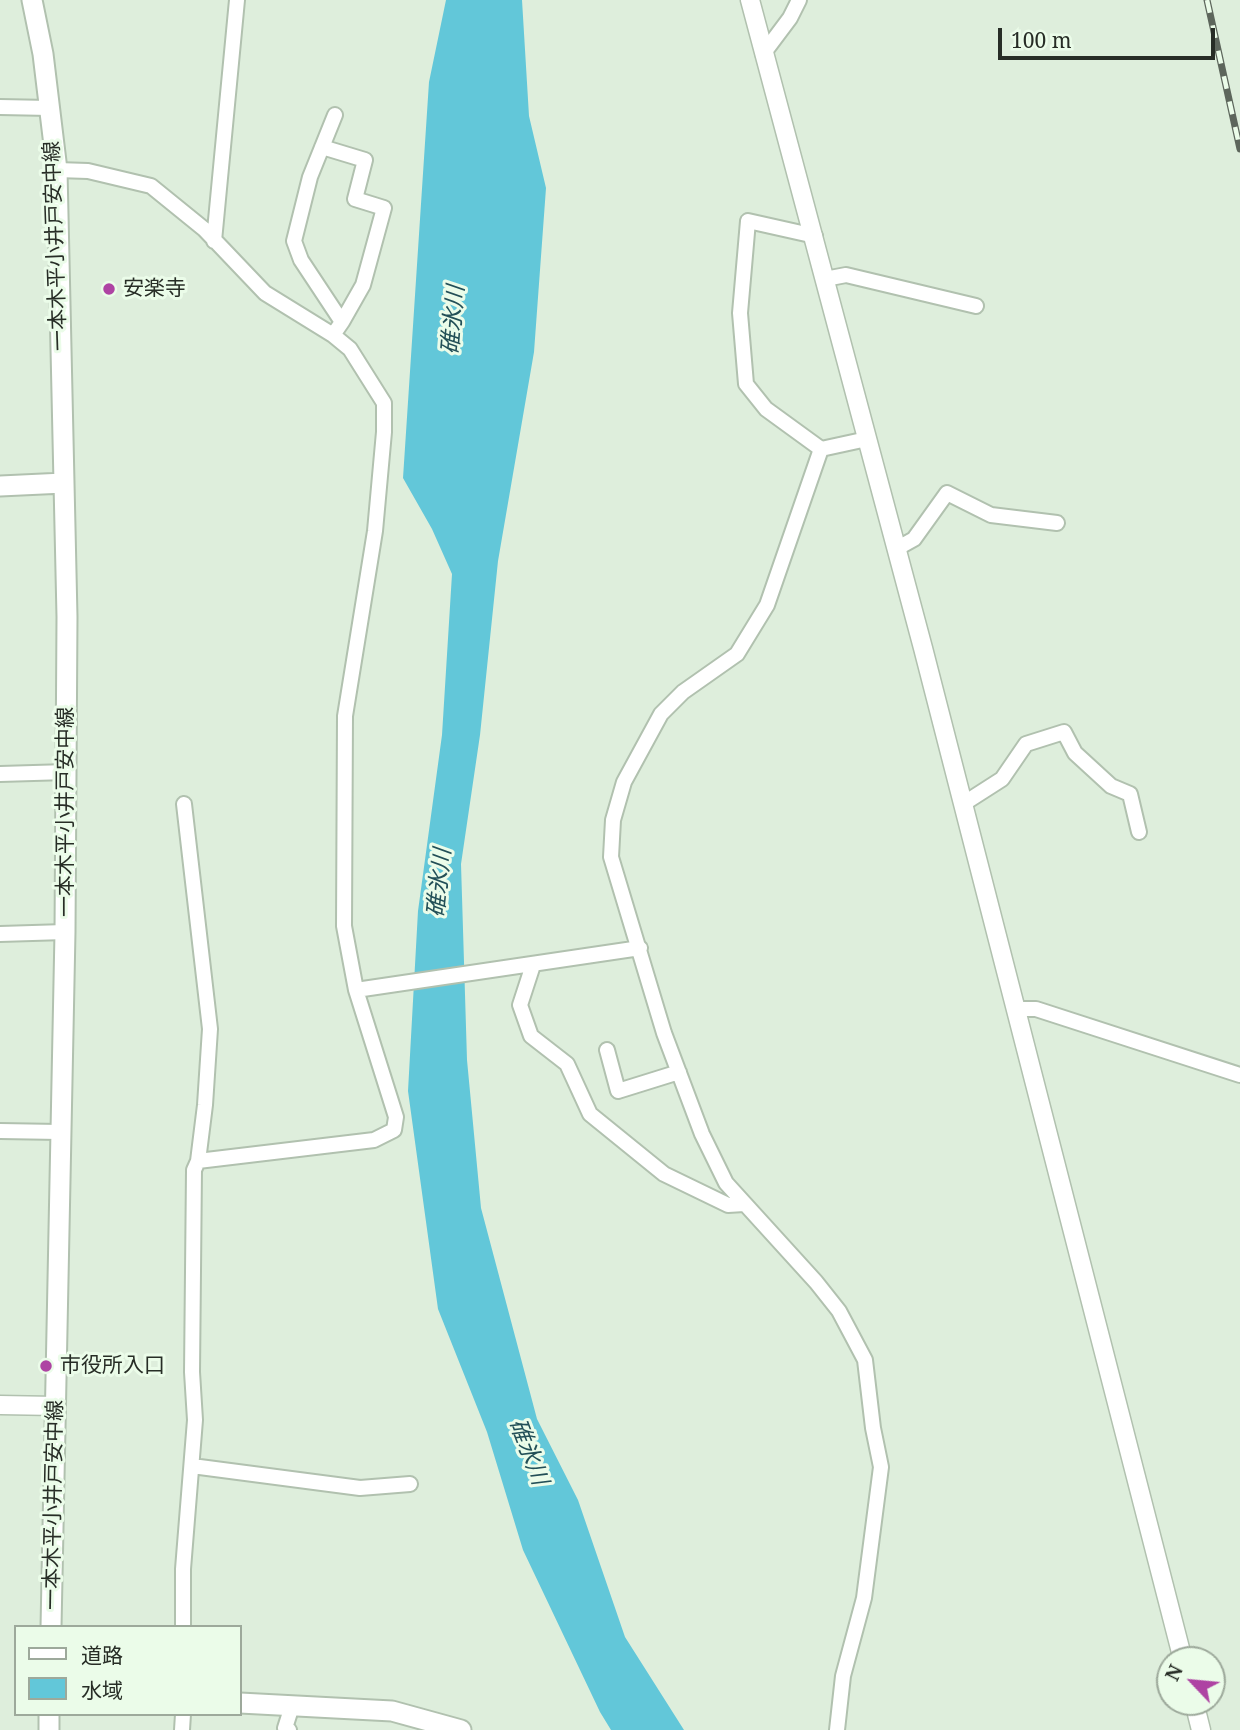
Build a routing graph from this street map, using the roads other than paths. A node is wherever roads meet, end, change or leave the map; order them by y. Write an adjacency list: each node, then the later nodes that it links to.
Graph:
1 (32, 0): 7 (main road, 一本木平小井戸安中線)
2 (237, 0): 12 (street)
3 (750, 0): 5 (street)
4 (799, 0): 5 (street)
5 (763, 54): 11 (street)
6 (0, 107): 7 (street)
7 (50, 107): 10 (main road, 一本木平小井戸安中線)
8 (335, 115): 9 (street)
9 (322, 147): 15 (street); 15 (street)
10 (57, 170): 12 (street); 19 (main road, 一本木平小井戸安中線)
11 (815, 236): 13 (street); 18 (street)
12 (214, 241): 16 (street)
13 (825, 279): 14 (street); 17 (street)
14 (976, 306)
15 (342, 322): 16 (street)
16 (333, 335): 32 (street)
17 (867, 439): 18 (street); 22 (street)
18 (821, 449): 30 (street)
19 (64, 483): 20 (main road); 23 (main road, 一本木平小井戸安中線)
20 (0, 486)
21 (1057, 523): 22 (street)
22 (896, 549): 26 (street)
23 (67, 772): 24 (street); 28 (main road, 一本木平小井戸安中線)
24 (0, 774)
25 (184, 804): 39 (street)
26 (963, 804): 27 (street); 33 (street)
27 (1139, 832)
28 (65, 932): 29 (street); 38 (main road, 一本木平小井戸安中線)
29 (0, 934)
30 (640, 948): 31 (street); 35 (street)
31 (528, 966): 32 (street); 40 (street)
32 (361, 989): 39 (street)
33 (1015, 1009): 36 (street); 47 (street)
34 (607, 1049): 35 (street)
35 (679, 1072): 40 (street)
36 (1240, 1075)
37 (0, 1131): 38 (street)
38 (60, 1132): 42 (main road, 一本木平小井戸安中線)
39 (198, 1161): 43 (street)
40 (744, 1204): 52 (street)
41 (0, 1405): 42 (street)
42 (56, 1406): 45 (main road, 一本木平小井戸安中線)
43 (192, 1466): 44 (street); 46 (street)
44 (410, 1484)
45 (51, 1625)
46 (183, 1625)
47 (1179, 1646)
48 (242, 1703): 49 (main road)
49 (292, 1706): 50 (street); 51 (main road)
50 (289, 1730)
51 (461, 1730)
52 (838, 1730)

